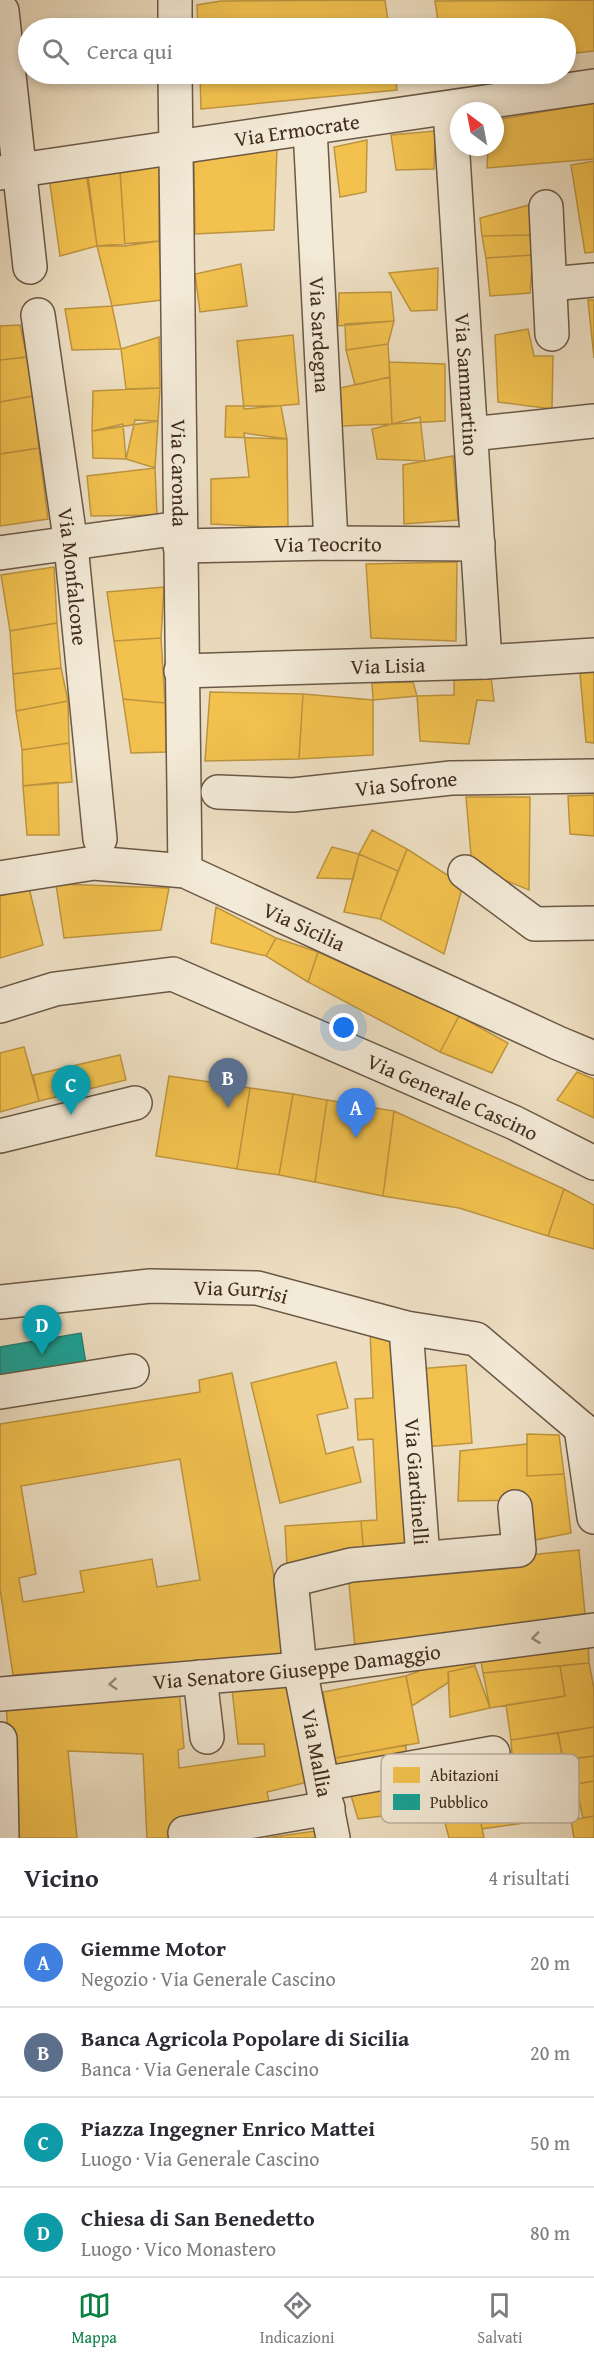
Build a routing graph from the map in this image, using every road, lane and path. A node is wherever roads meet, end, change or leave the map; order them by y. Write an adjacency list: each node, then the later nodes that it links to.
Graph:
1 (175, 0): 3 (street)
2 (2, 10): 11 (street)
3 (175, 18)
4 (175, 84): 9 (street, Via Caronda)
5 (594, 86): 6 (street, Via Ermocrate)
6 (494, 102)
7 (450, 109): 8 (street, Via Ermocrate)
8 (310, 128): 9 (street, Via Ermocrate); 21 (street, Via Sardegna)
9 (174, 147): 11 (street, Via Ermocrate); 20 (street, Via Caronda)
10 (453, 156): 19 (street, Via Sammartino)
11 (10, 172): 13 (street)
12 (546, 207): 15 (street)
13 (30, 267)
14 (594, 280): 15 (street)
15 (550, 284): 17 (street)
16 (38, 315): 23 (street, Via Monfalcone)
17 (552, 334)
18 (594, 421): 19 (street)
19 (471, 434): 22 (street, Via Sammartino)
20 (180, 537): 21 (street, Via Teocrito); 23 (street, Via Teocrito); 27 (street, Via Caronda)
21 (331, 543): 22 (street, Via Teocrito)
22 (478, 544): 26 (street, Via Sammartino)
23 (71, 545): 24 (street, Via Teocrito); 30 (street, Via Monfalcone)
24 (0, 553)
25 (594, 656): 26 (street, Via Lisia)
26 (485, 662): 27 (street, Via Lisia)
27 (182, 671): 32 (street, Via Caronda)
28 (594, 776): 29 (street, Via Sofrone)
29 (218, 792)
30 (100, 839)
31 (0, 864): 32 (street, Via Sicilia)
32 (184, 871): 36 (street, Via Sicilia)
33 (465, 872): 34 (street)
34 (594, 922)
35 (0, 1006): 39 (street, Via Generale Cascino)
36 (594, 1058)
37 (135, 1103): 38 (street)
38 (0, 1137)
39 (594, 1163)
40 (0, 1302): 41 (street, Via Gurrisi)
41 (406, 1328): 44 (street, Via Gurrisi); 47 (street, Via Giardinelli)
42 (132, 1371): 43 (street)
43 (0, 1392)
44 (588, 1428): 46 (street)
45 (515, 1508): 47 (street)
46 (594, 1517)
47 (423, 1558): 49 (street, Via Giardinelli)
48 (594, 1630): 49 (street, Via Senatore Giuseppe Damaggio, one-way to 49)
49 (300, 1669): 50 (street, Via Senatore Giuseppe Damaggio); 57 (street, Via Mallia)
50 (200, 1677): 51 (street, Via Senatore Giuseppe Damaggio, one-way to 51); 52 (street)
51 (0, 1694)
52 (207, 1737)
53 (0, 1739): 59 (street)
54 (493, 1753): 55 (street)
55 (490, 1754)
56 (381, 1792): 57 (street)
57 (328, 1810): 58 (street)
58 (185, 1833)
59 (2, 1838)

